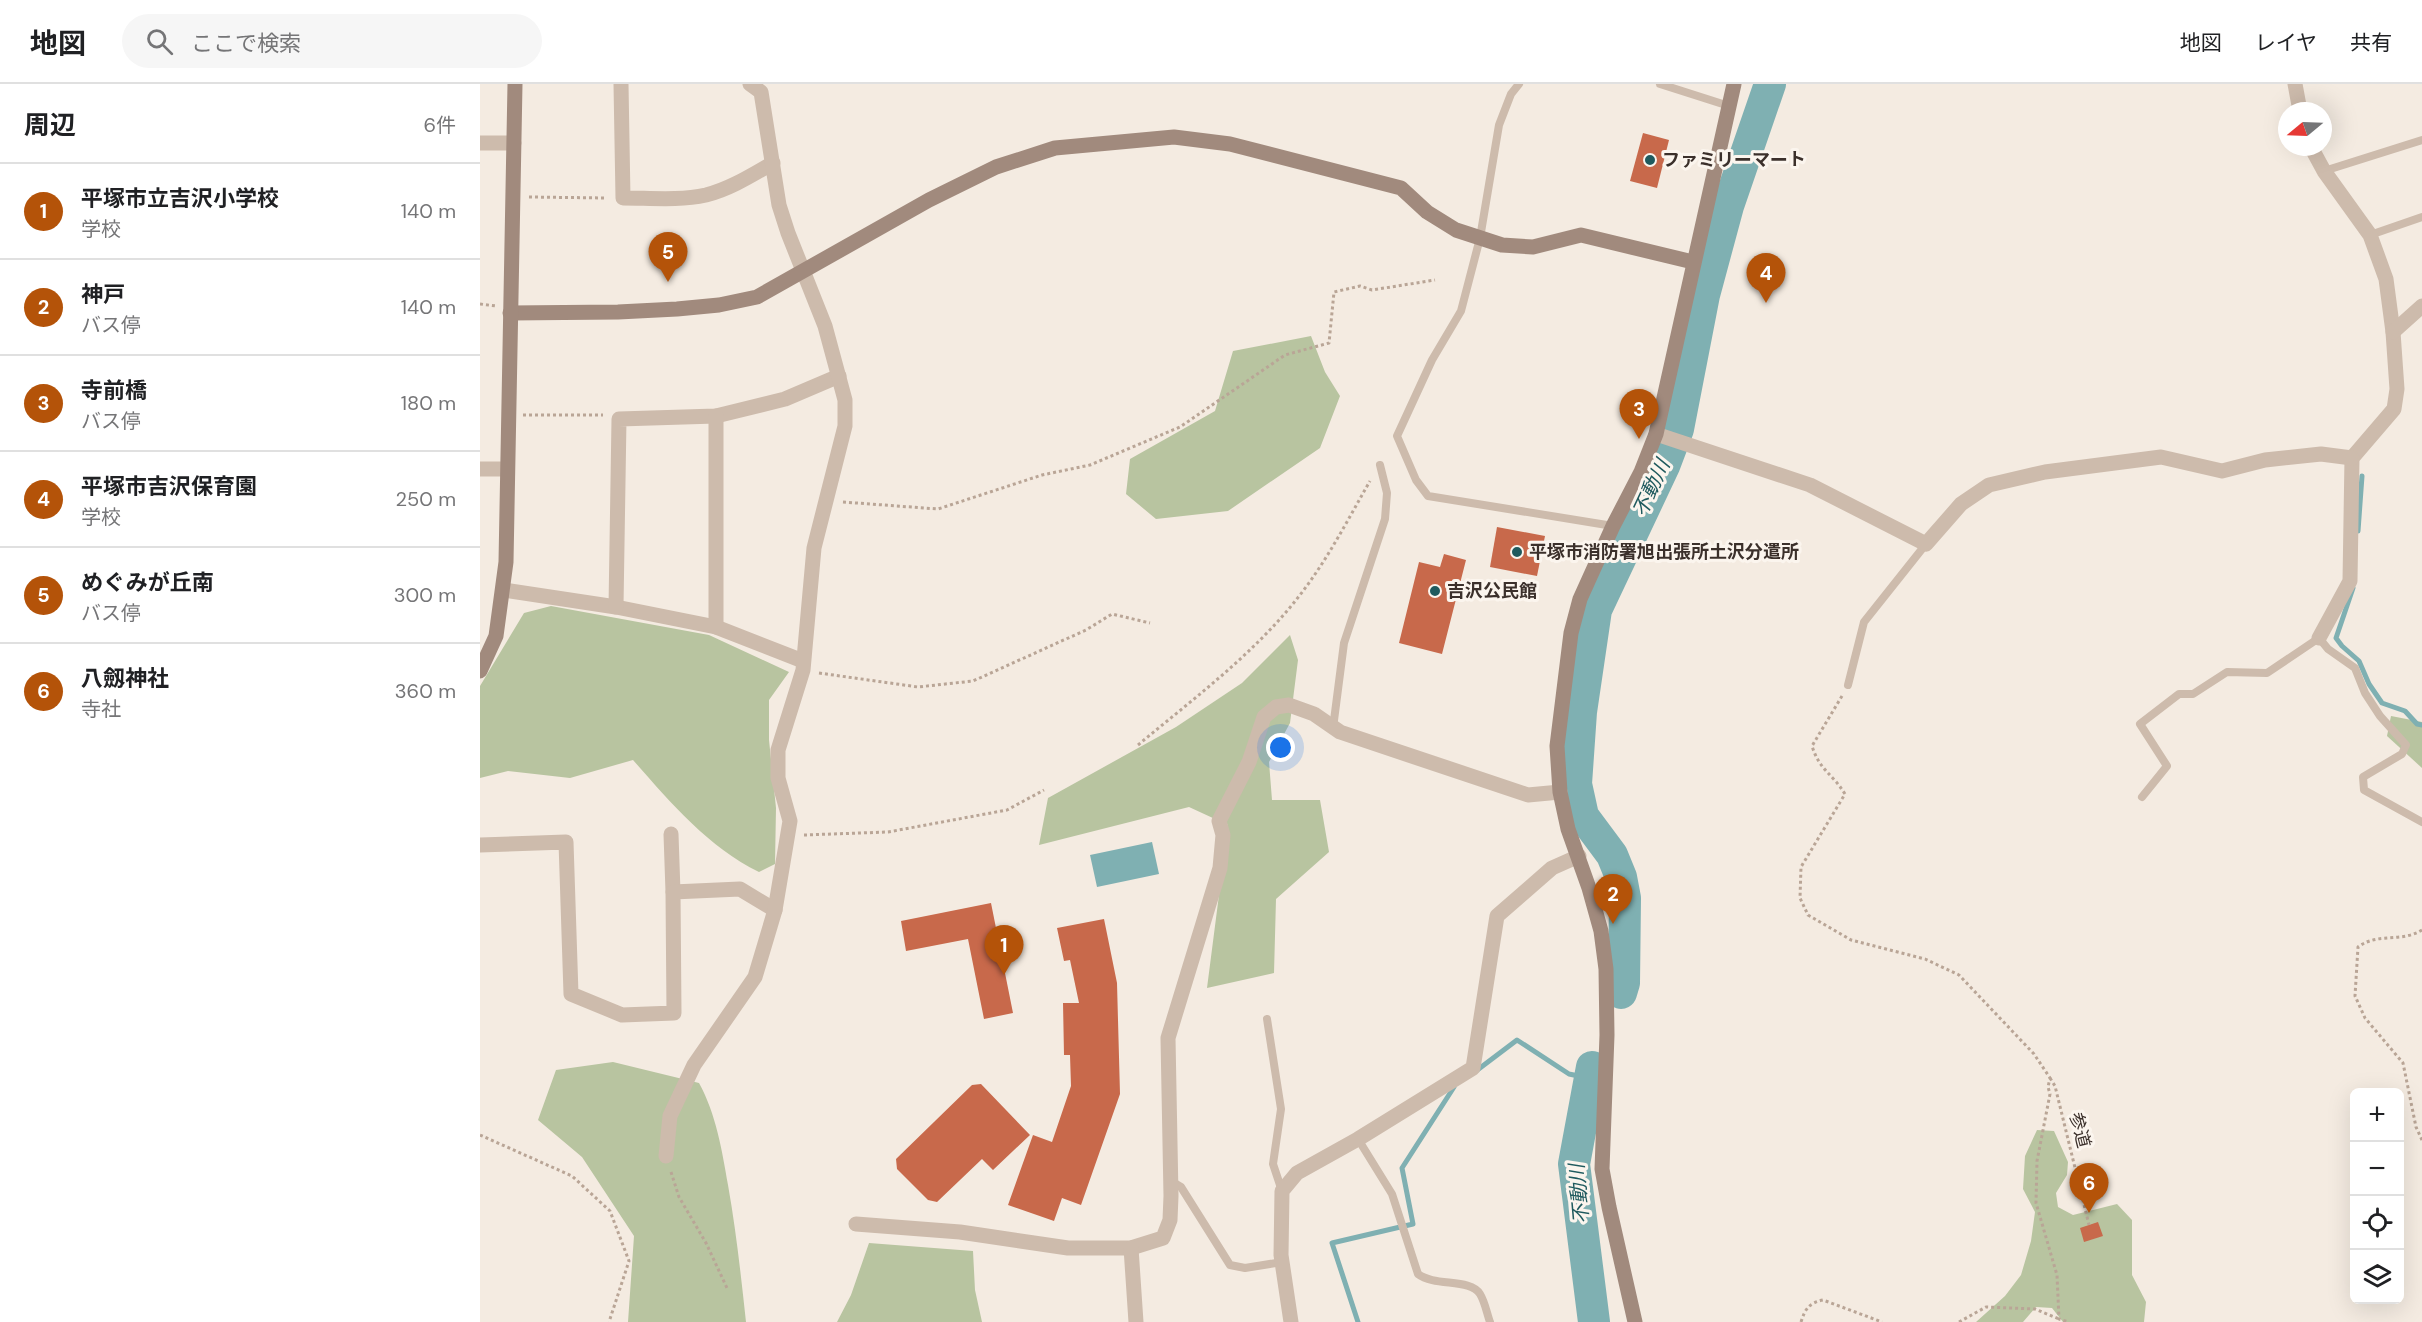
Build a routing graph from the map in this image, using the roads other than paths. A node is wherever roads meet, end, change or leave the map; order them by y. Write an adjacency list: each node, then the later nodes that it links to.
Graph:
1 (515, 84): 12 (street)
2 (621, 84): 14 (street)
3 (750, 84): 14 (street)
4 (1519, 84): 18 (lane)
5 (1660, 84): 9 (lane)
6 (1734, 84): 9 (street)
7 (2295, 84): 8 (street)
8 (2298, 102)
9 (1729, 106): 19 (street)
10 (2422, 140): 15 (lane)
11 (480, 143): 12 (street)
12 (514, 143): 22 (street)
13 (2316, 156): 15 (street)
14 (773, 163): 20 (street)
15 (2324, 171): 17 (street)
16 (2422, 217): 17 (lane)
17 (2370, 235): 23 (street)
18 (1480, 238): 19 (street); 20 (street); 31 (lane)
19 (1694, 262): 26 (street)
20 (803, 270): 22 (street); 24 (street)
21 (2422, 306): 23 (street)
22 (510, 312): 30 (street)
23 (2393, 332): 27 (street)
24 (839, 376): 25 (street); 37 (street)
25 (716, 416): 34 (street); 35 (street)
26 (1656, 434): 31 (street); 32 (street)
27 (2352, 458): 32 (street); 36 (street)
28 (1380, 465): 40 (lane)
29 (480, 469): 30 (street)
30 (507, 469): 33 (street)
31 (1613, 526): 41 (street)
32 (1926, 544): 39 (lane)
33 (504, 590): 34 (street); 38 (street)
34 (616, 607): 35 (street)
35 (716, 627): 37 (street)
36 (2319, 638): 42 (lane); 43 (lane)
37 (803, 666): 48 (street)
38 (480, 671)
39 (1848, 685)
40 (1333, 729): 41 (street); 52 (street)
41 (1560, 792): 46 (street)
42 (2142, 797)
43 (2422, 822)
44 (670, 834): 47 (street)
45 (480, 845): 47 (street)
46 (1579, 856): 50 (street); 60 (street)
47 (673, 892): 48 (street)
48 (775, 910): 51 (street)
49 (1267, 1019): 53 (lane)
50 (1358, 1139): 53 (street); 59 (lane)
51 (666, 1156)
52 (1171, 1181): 55 (street); 56 (lane)
53 (1282, 1191): 56 (street)
54 (856, 1224): 55 (street)
55 (1131, 1248): 57 (street)
56 (1282, 1262): 58 (street)
57 (1137, 1322)
58 (1291, 1322)
59 (1490, 1322)
60 (1635, 1322)

